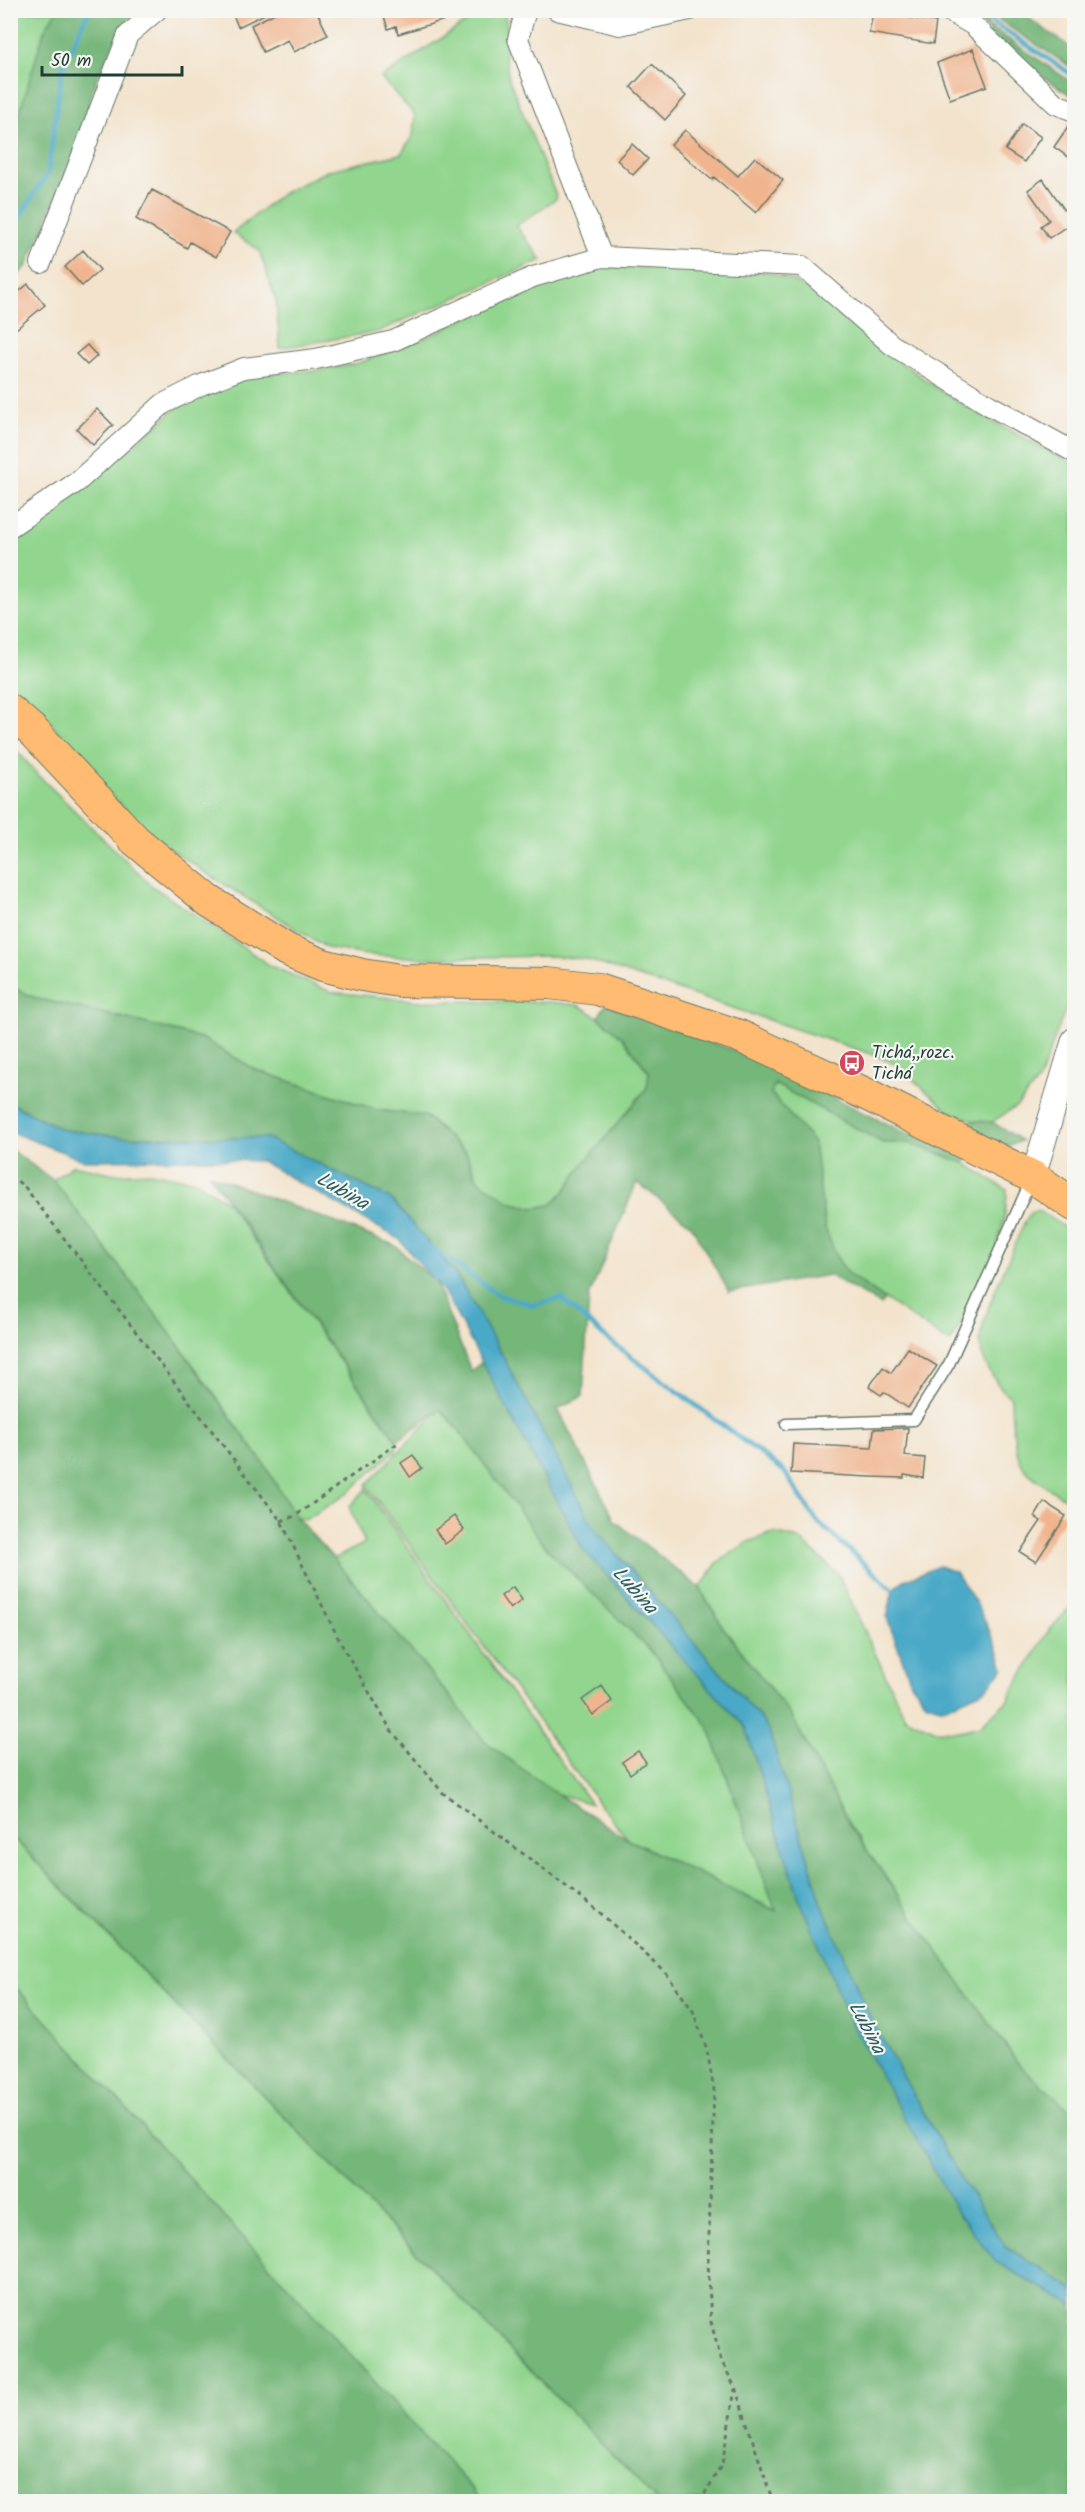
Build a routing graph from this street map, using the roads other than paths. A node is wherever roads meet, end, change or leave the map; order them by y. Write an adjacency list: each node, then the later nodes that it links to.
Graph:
1 (157, 10): 8 (street)
2 (526, 10): 7 (street)
3 (556, 10): 4 (street)
4 (690, 10)
5 (947, 10): 6 (street)
6 (1074, 111)
7 (602, 256): 9 (street); 10 (street)
8 (40, 263)
9 (1074, 452)
10 (10, 527)
11 (10, 711): 13 (main road)
12 (1074, 1040): 13 (street)
13 (1034, 1177): 14 (main road); 15 (lane)
14 (1074, 1205)
15 (786, 1424)

